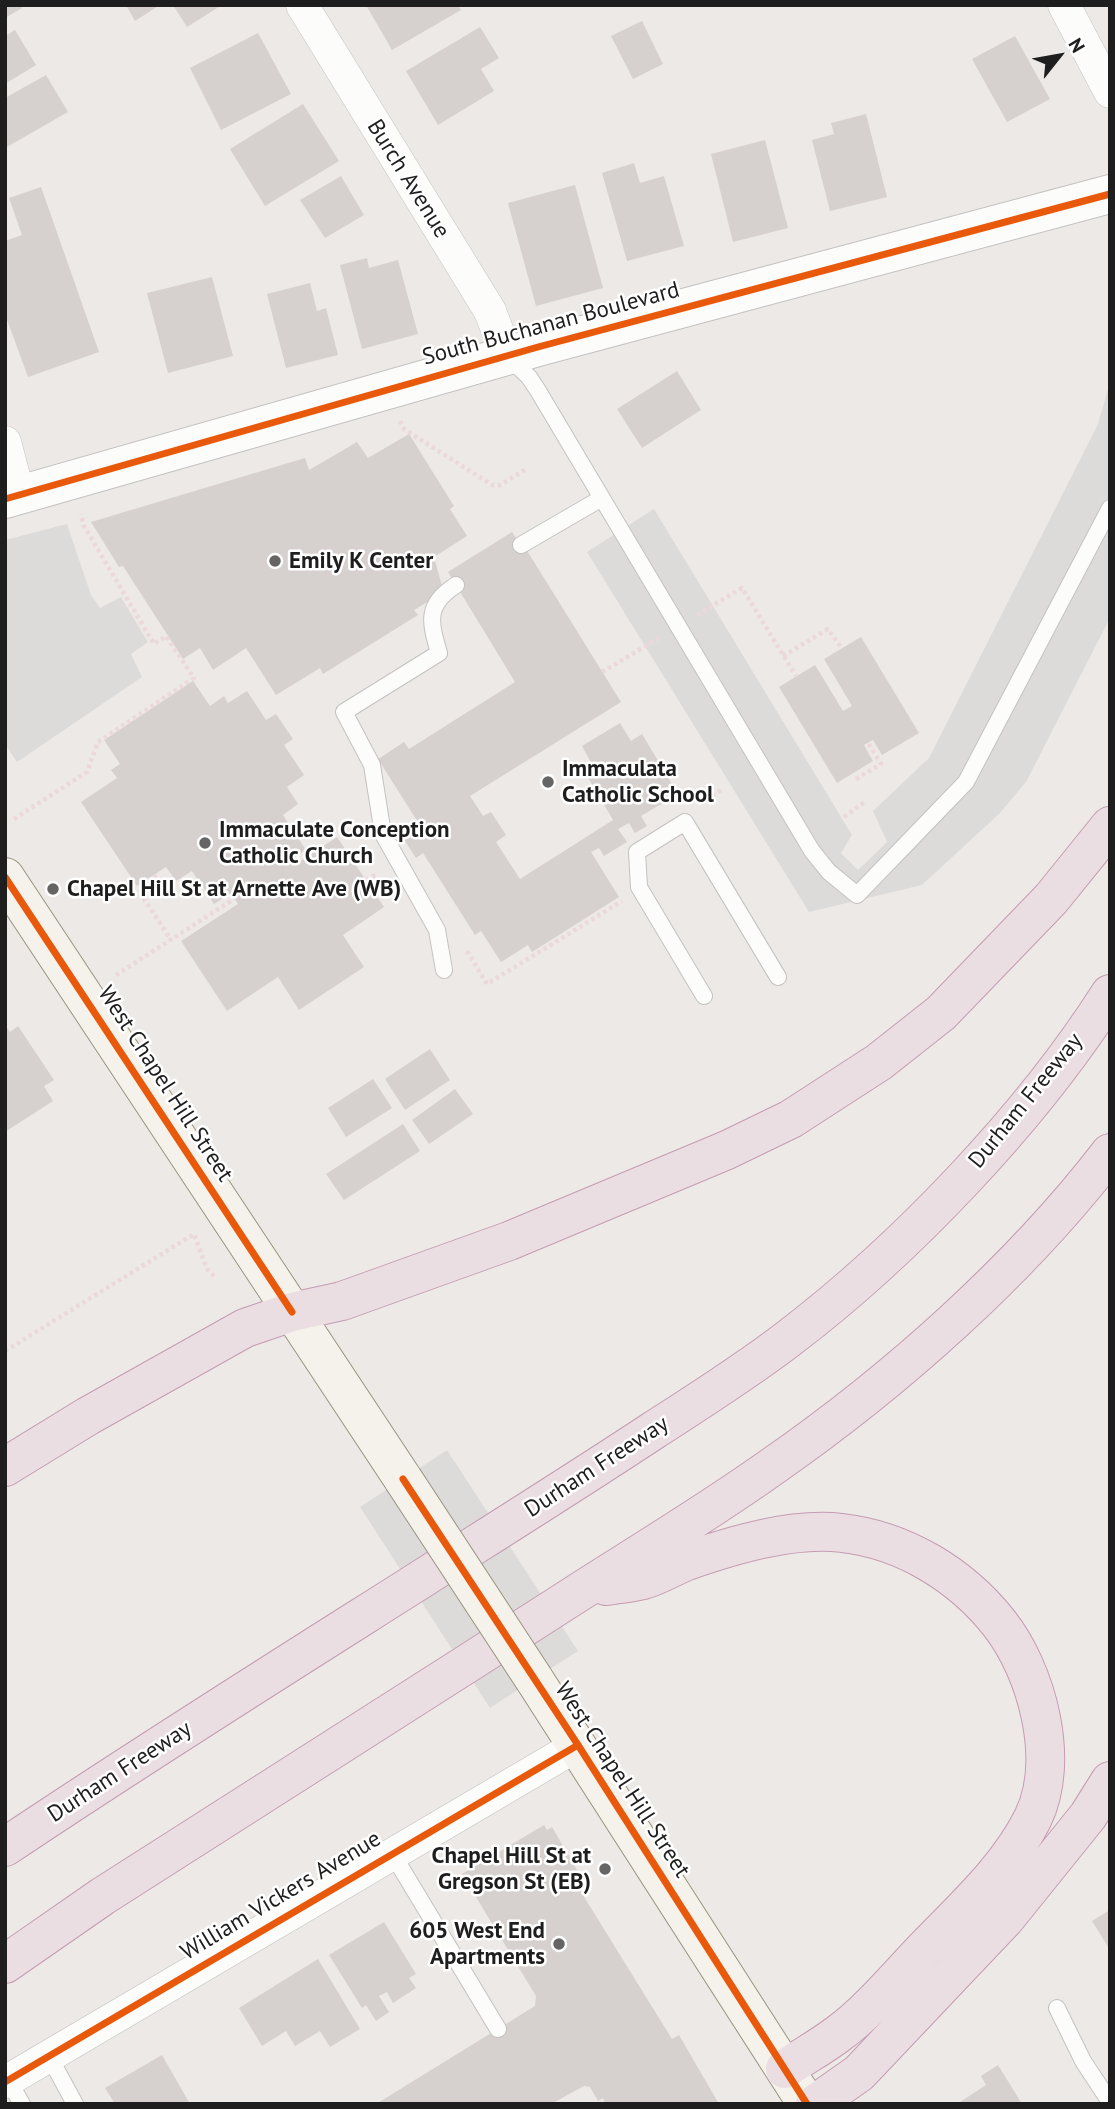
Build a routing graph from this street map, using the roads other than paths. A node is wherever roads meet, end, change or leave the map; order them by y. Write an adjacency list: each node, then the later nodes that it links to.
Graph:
1 (302, 5): 5 (street, Burch Avenue)
2 (1064, 5): 3 (street)
3 (1110, 92)
4 (1110, 194): 5 (street, South Buchanan Boulevard)
5 (507, 356): 7 (street, South Buchanan Boulevard); 8 (lane)
6 (5, 442): 7 (street)
7 (12, 497)
8 (601, 498): 9 (lane); 10 (lane)
9 (1110, 508)
10 (521, 545)
11 (456, 585): 14 (lane)
12 (1110, 826): 19 (highway)
13 (5, 877): 19 (main road, West Chapel Hill Street)
14 (444, 970)
15 (778, 976): 17 (lane)
16 (1110, 994): 24 (highway, Durham Freeway)
17 (704, 996)
18 (1110, 1153): 21 (highway)
19 (292, 1312): 20 (highway); 22 (main road, West Chapel Hill Street, bridge)
20 (5, 1468)
21 (580, 1591): 26 (highway); 30 (highway)
22 (578, 1745): 25 (street, William Vickers Avenue); 30 (main road, West Chapel Hill Street)
23 (1110, 1781): 35 (highway)
24 (5, 1847)
25 (392, 1853): 28 (lane); 29 (street, William Vickers Avenue)
26 (5, 1964)
27 (1057, 2008): 32 (lane)
28 (498, 2029)
29 (49, 2056): 31 (street, William Vickers Avenue); 33 (lane)
30 (785, 2069): 34 (main road, West Chapel Hill Street)
31 (12, 2089)
32 (1110, 2102)
33 (75, 2104)
34 (807, 2104)
35 (815, 2104)

